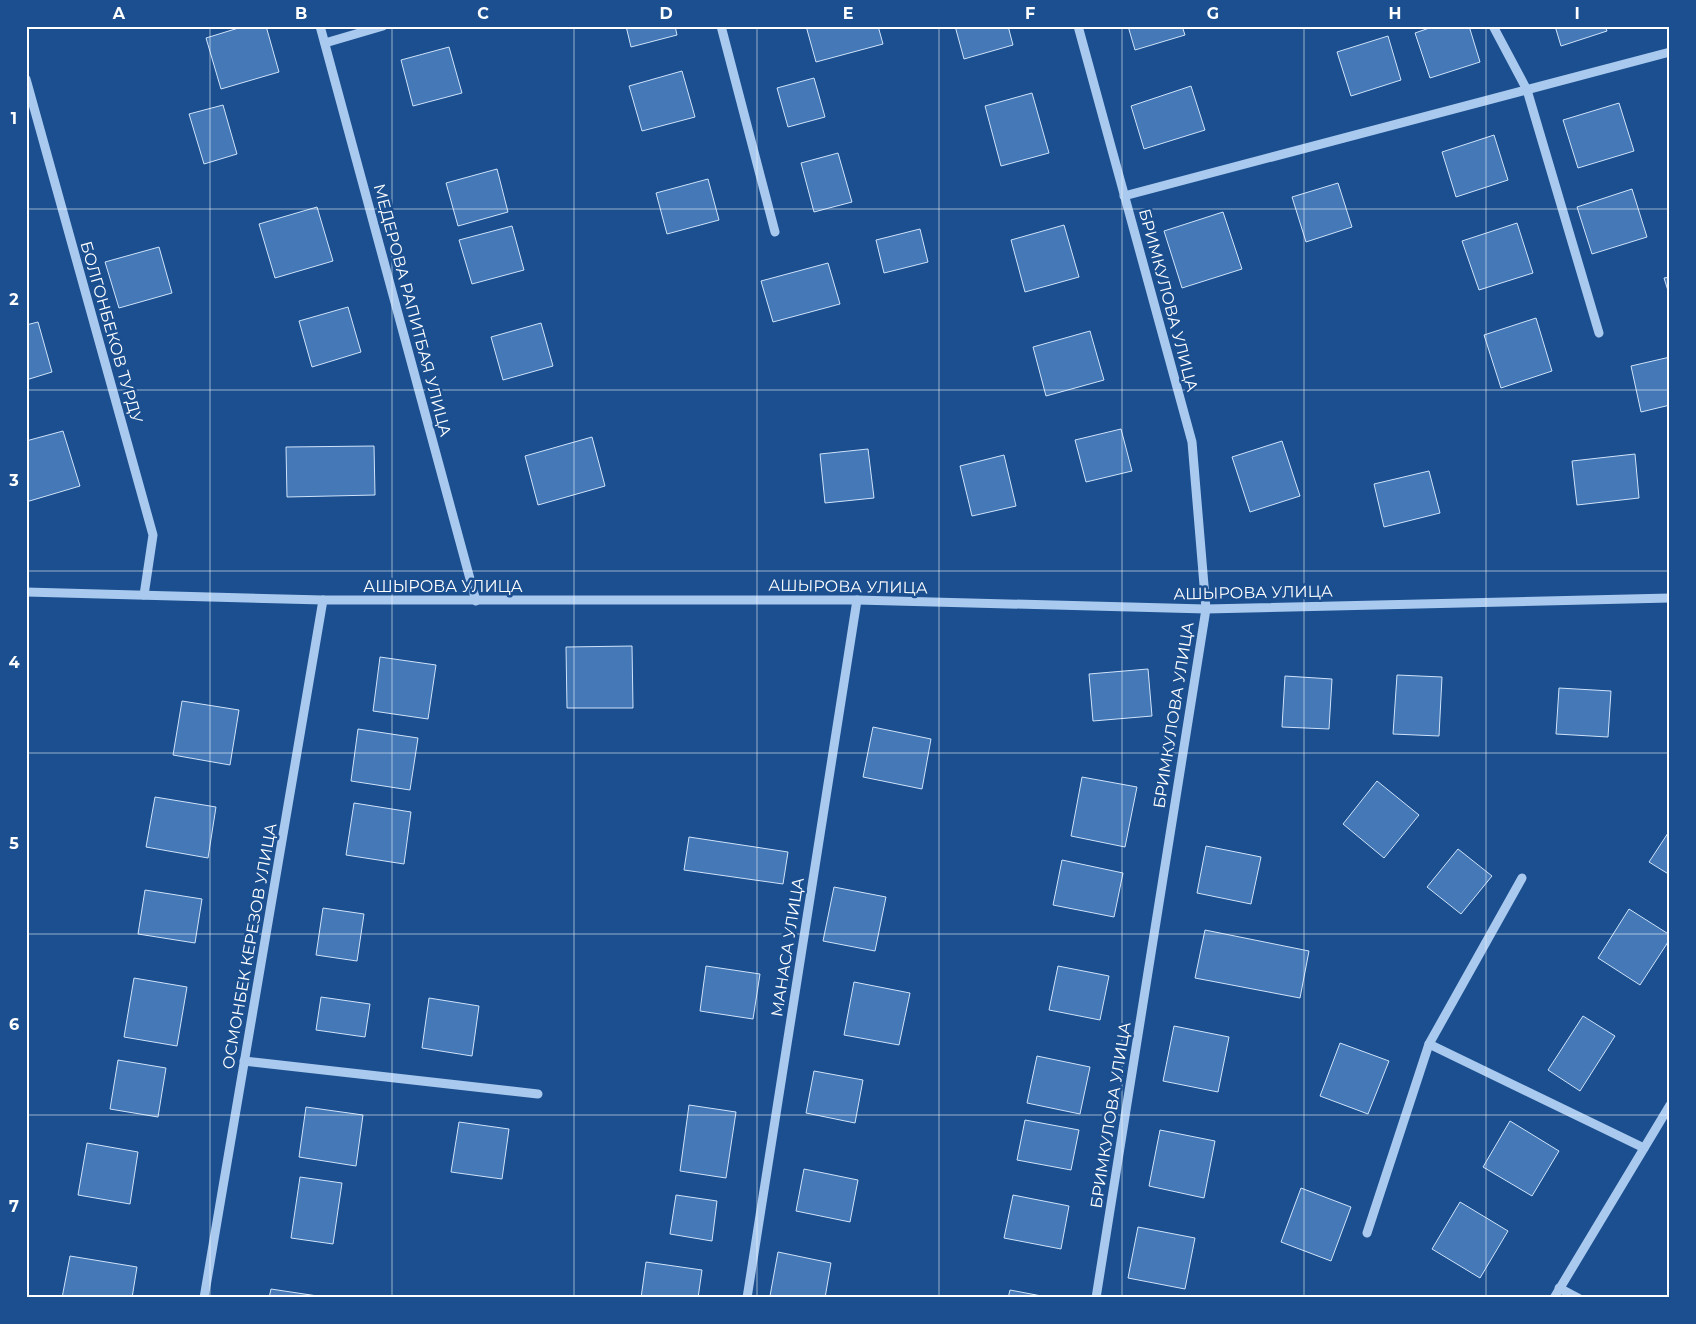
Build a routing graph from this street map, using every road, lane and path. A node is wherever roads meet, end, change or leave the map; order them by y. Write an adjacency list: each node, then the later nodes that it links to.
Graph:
1 (320, 26): 6 (street, МЕДЕРОВА РАПИТБАЯ УЛИЦА)
2 (383, 26): 6 (street)
3 (721, 26): 12 (street)
4 (1078, 26): 11 (street, БРИМКУЛОВА УЛИЦА)
5 (1493, 26): 9 (street)
6 (325, 43): 19 (street, МЕДЕРОВА РАПИТБАЯ УЛИЦА)
7 (1670, 52): 9 (street)
8 (26, 78): 10 (street, БОЛГОНБЕКОВ ТУРДУ)
9 (1527, 90): 11 (street); 13 (street)
10 (31, 113): 15 (street, БОЛГОНБЕКОВ ТУРДУ)
11 (1124, 196): 20 (street, БРИМКУЛОВА УЛИЦА)
12 (775, 232)
13 (1599, 333)
14 (26, 592): 15 (street, АШЫРОВА УЛИЦА)
15 (144, 595): 17 (street, АШЫРОВА УЛИЦА)
16 (1670, 598): 20 (street, АШЫРОВА УЛИЦА)
17 (323, 600): 19 (street, АШЫРОВА УЛИЦА); 23 (street, ОСМОНБЕК КЕРЕЗОВ УЛИЦА)
18 (857, 600): 19 (street, АШЫРОВА УЛИЦА); 20 (street, АШЫРОВА УЛИЦА); 30 (street, МАНАСА УЛИЦА)
19 (476, 601)
20 (1206, 609): 31 (street, БРИМКУЛОВА УЛИЦА)
21 (1522, 878): 22 (street)
22 (1429, 1044): 26 (street); 27 (street)
23 (244, 1061): 24 (street); 29 (street, ОСМОНБЕК КЕРЕЗОВ УЛИЦА)
24 (538, 1094)
25 (1670, 1105): 26 (street)
26 (1644, 1148): 28 (street)
27 (1367, 1233)
28 (1559, 1288): 32 (street); 33 (street)
29 (204, 1298)
30 (748, 1298)
31 (1096, 1298)
32 (1554, 1298)
33 (1578, 1298)

